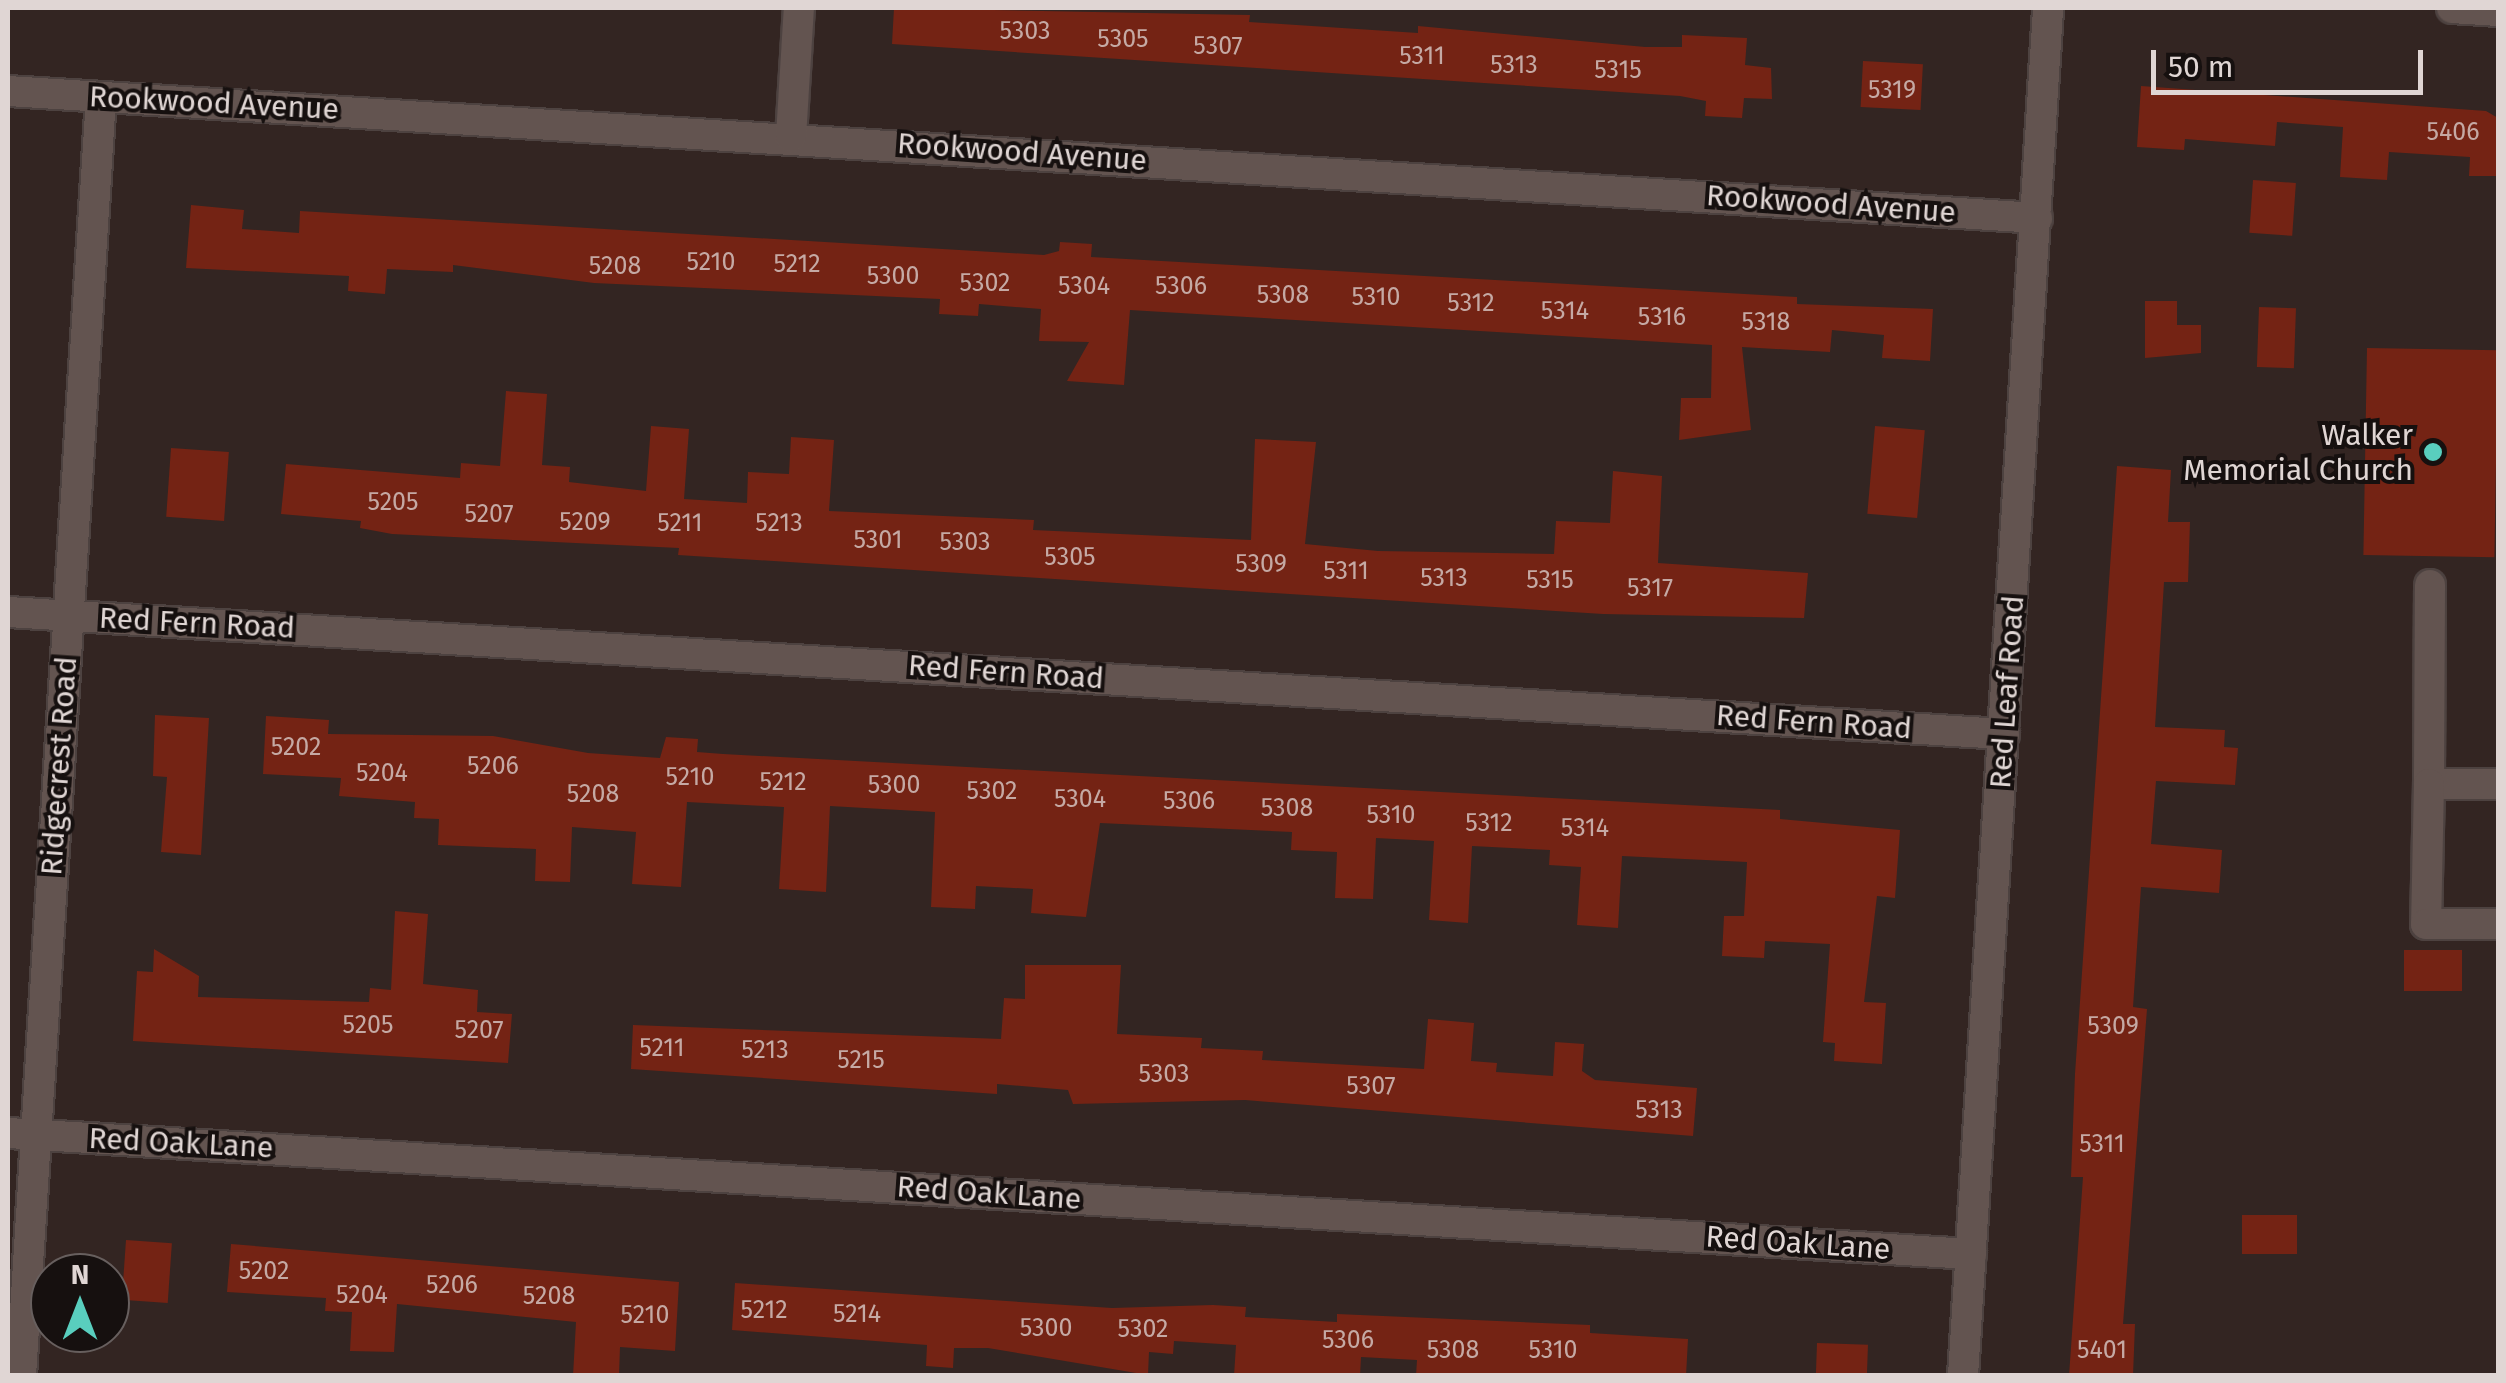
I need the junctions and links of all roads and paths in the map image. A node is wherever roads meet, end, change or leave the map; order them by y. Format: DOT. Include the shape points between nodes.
graph roads {
  1 [pos="799,8"];
  2 [pos="2048,8"];
  3 [pos="2452,8"];
  4 [pos="2498,10"];
  5 [pos="8,92"];
  6 [pos="101,97"];
  7 [pos="791,137"];
  8 [pos="2037,218"];
  9 [pos="2430,585"];
  10 [pos="8,612"];
  11 [pos="69,616"];
  12 [pos="2004,734"];
  13 [pos="2429,784"];
  14 [pos="2498,784"];
  15 [pos="2498,924"];
  16 [pos="22,1134"];
  17 [pos="1971,1254"];
  18 [pos="21,1376"];
  19 [pos="1963,1376"];
  1 -- 7 [label="street"];
  2 -- 8 [label="street, Red Leaf Road"];
  3 -- 4 [label="street"];
  5 -- 6 [label="street, Rookwood Avenue"];
  6 -- 7 [label="street, Rookwood Avenue"];
  6 -- 11 [label="street, Ridgecrest Road"];
  7 -- 8 [label="street, Rookwood Avenue"];
  8 -- 12 [label="street, Red Leaf Road"];
  9 -- 13 [label="street"];
  10 -- 11 [label="street, Red Fern Road"];
  11 -- 12 [label="street, Red Fern Road"];
  11 -- 16 [label="street, Ridgecrest Road"];
  12 -- 17 [label="street, Red Leaf Road"];
  13 -- 14 [label="street"];
  13 -- 15 [label="street" via="2426,924"];
  16 -- 17 [label="street, Red Oak Lane"];
  16 -- 18 [label="street, Ridgecrest Road"];
  17 -- 19 [label="street, Red Leaf Road"];
}
